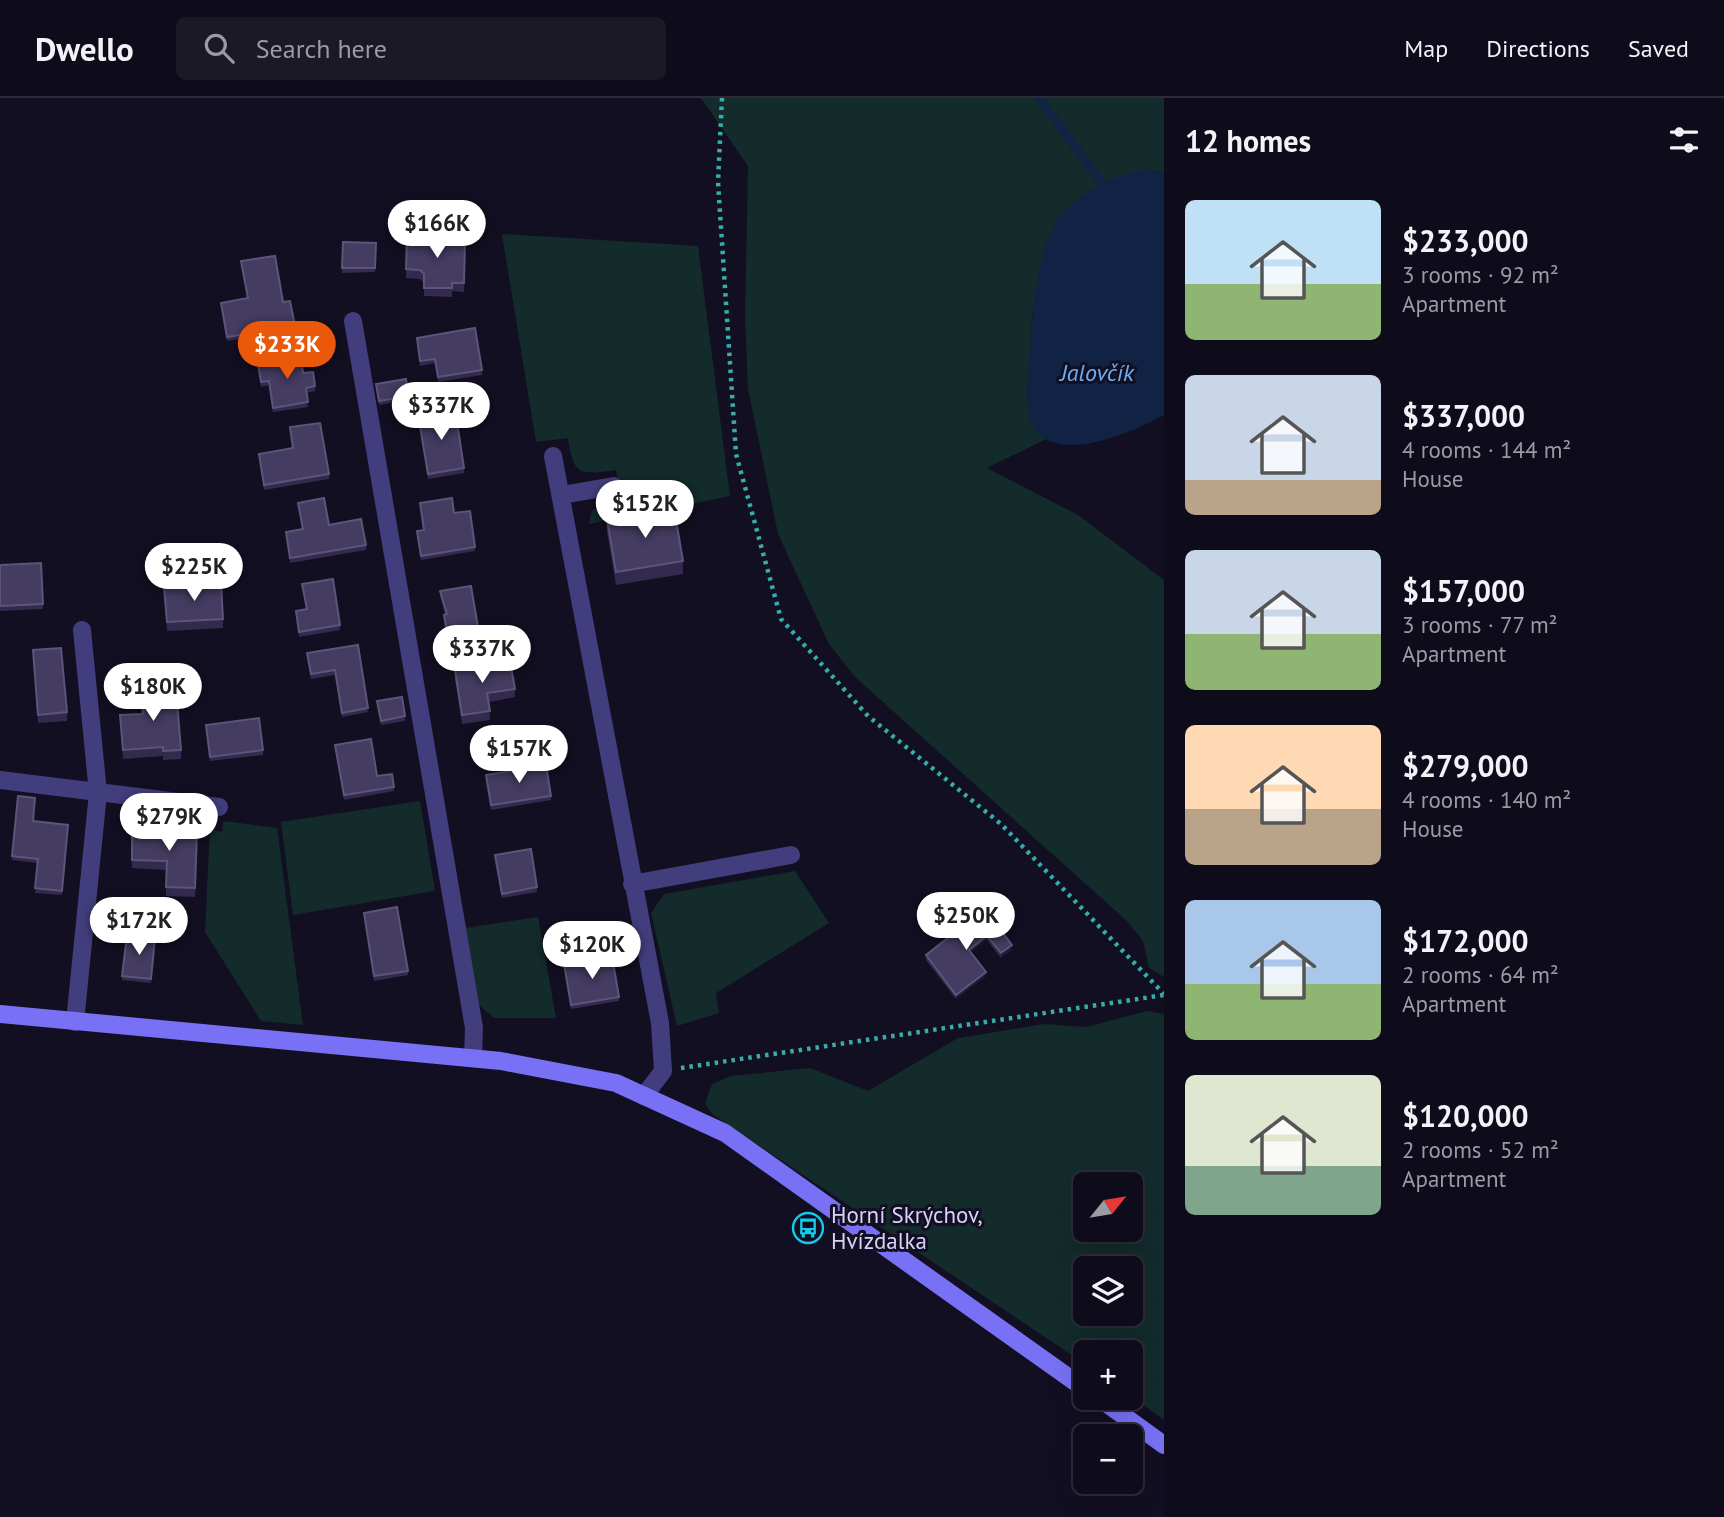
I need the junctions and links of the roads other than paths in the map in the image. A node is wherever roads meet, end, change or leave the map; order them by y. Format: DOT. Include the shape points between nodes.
graph roads {
  1 [pos="353,321"];
  2 [pos="554,456"];
  3 [pos="614,486"];
  4 [pos="562,495"];
  5 [pos="82,630"];
  6 [pos="0,780"];
  7 [pos="98,793"];
  8 [pos="219,807"];
  9 [pos="790,855"];
  10 [pos="632,884"];
  11 [pos="0,1014"];
  12 [pos="75,1022"];
  13 [pos="472,1058"];
  14 [pos="644,1097"];
  15 [pos="1073,1380"];
  16 [pos="1115,1410"];
  17 [pos="1164,1445"];
  1 -- 13 [label="street" via="474,1028"];
  2 -- 4 [label="street"];
  3 -- 4 [label="street"];
  4 -- 10 [label="street"];
  5 -- 7 [label="street"];
  6 -- 7 [label="street"];
  7 -- 8 [label="street"];
  7 -- 12 [label="street"];
  9 -- 10 [label="street"];
  10 -- 14 [label="street" via="660,1023 663,1071"];
  11 -- 12 [label="street"];
  12 -- 13 [label="street"];
  13 -- 14 [label="street" via="615,1083"];
  14 -- 15 [label="street" via="725,1133"];
  16 -- 17 [label="street"];
}
